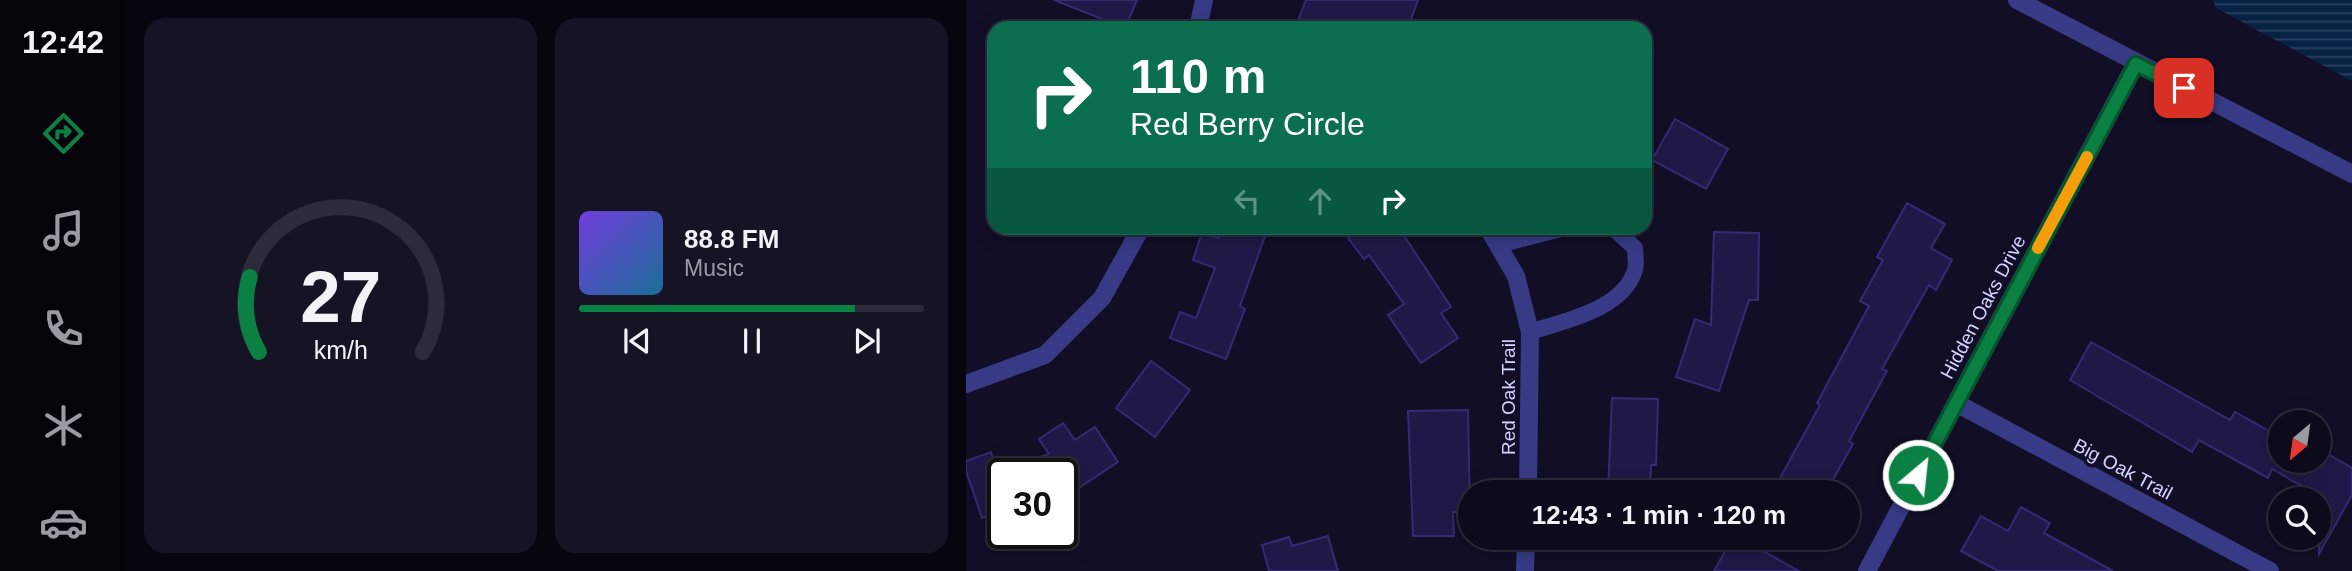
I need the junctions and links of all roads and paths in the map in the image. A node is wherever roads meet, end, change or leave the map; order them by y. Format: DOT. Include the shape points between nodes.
graph roads {
  1 [pos="1204,0"];
  2 [pos="2017,0"];
  3 [pos="1200,21"];
  4 [pos="2136,64"];
  5 [pos="2352,174"];
  6 [pos="1137,235"];
  7 [pos="1493,235"];
  8 [pos="1538,235"];
  9 [pos="1621,235"];
  10 [pos="1499,245"];
  11 [pos="1530,332"];
  12 [pos="966,384"];
  13 [pos="1956,403"];
  14 [pos="1528,480"];
  15 [pos="1526,550"];
  16 [pos="1525,571"];
  17 [pos="1867,571"];
  18 [pos="2270,571"];
  1 -- 3 [label="street"];
  2 -- 4 [label="street"];
  4 -- 5 [label="street"];
  4 -- 13 [label="street, Hidden Oaks Drive"];
  6 -- 12 [label="street" via="1102,298 1045,355"];
  7 -- 10 [label="street, Red Oak Trail"];
  8 -- 10 [label="lane"];
  9 -- 11 [label="lane" via="1635,248 1635,270 1621,291 1597,309"];
  10 -- 11 [label="street, Red Oak Trail" via="1516,276"];
  11 -- 14 [label="street, Red Oak Trail"];
  13 -- 17 [label="street, Hidden Oaks Drive"];
  13 -- 18 [label="street, Big Oak Trail"];
  15 -- 16 [label="street"];
}
